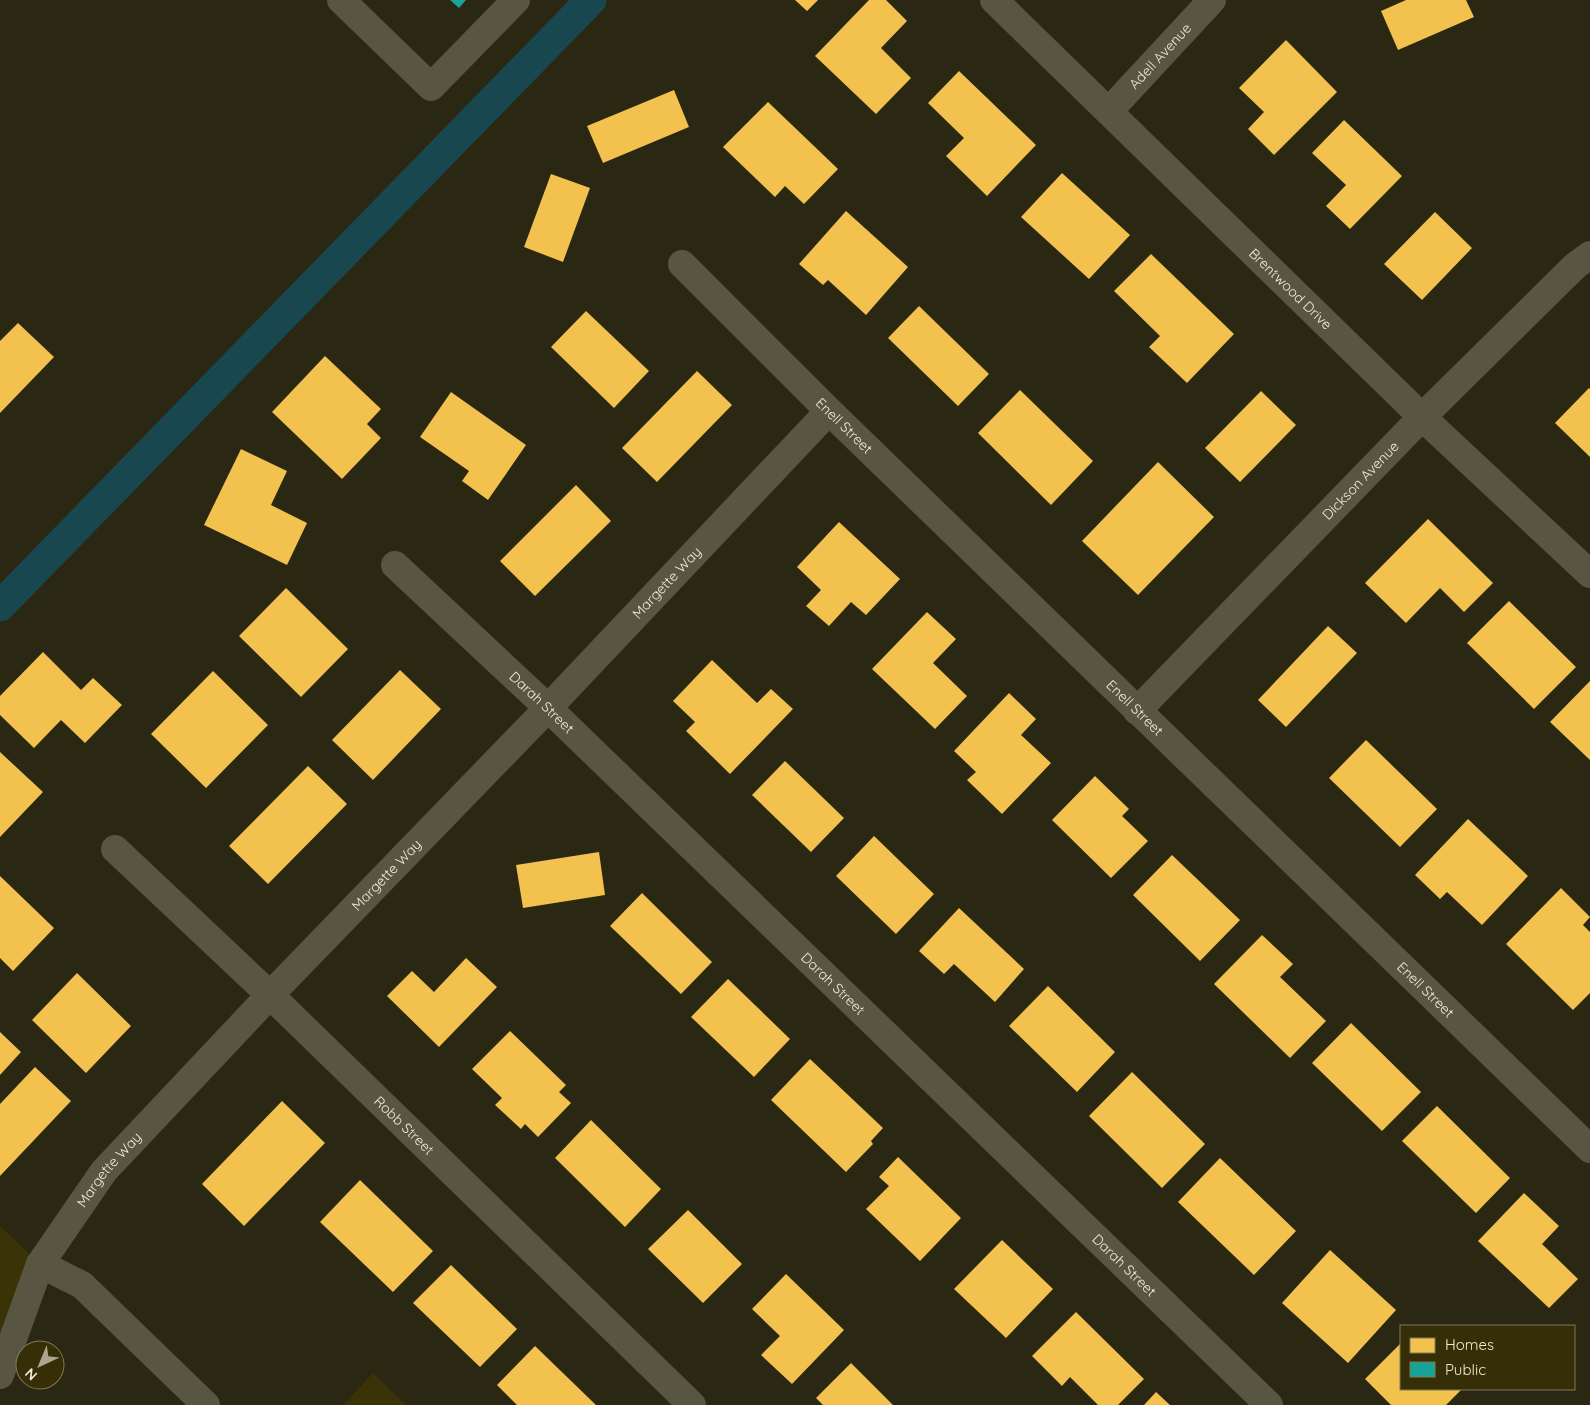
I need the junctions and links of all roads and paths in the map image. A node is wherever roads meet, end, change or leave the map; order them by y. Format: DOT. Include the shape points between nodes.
graph roads {
  1 [pos="342,0"];
  2 [pos="516,0"];
  3 [pos="994,0"];
  4 [pos="1212,0"];
  5 [pos="1109,111"];
  6 [pos="1590,255"];
  7 [pos="682,264"];
  8 [pos="829,411"];
  9 [pos="1422,417"];
  10 [pos="395,565"];
  11 [pos="1590,574"];
  12 [pos="548,708"];
  13 [pos="1137,711"];
  14 [pos="115,849"];
  15 [pos="270,995"];
  16 [pos="1590,1149"];
  17 [pos="40,1264"];
  18 [pos="0,1375"];
  19 [pos="206,1405"];
  20 [pos="692,1405"];
  21 [pos="1269,1405"];
  1 -- 2 [label="street" via="431,87"];
  3 -- 5 [label="street, Brentwood Drive"];
  4 -- 5 [label="street, Adell Avenue"];
  5 -- 9 [label="street, Brentwood Drive"];
  6 -- 9 [label="street, Dickson Avenue"];
  7 -- 8 [label="street, Enell Street"];
  8 -- 12 [label="street, Margette Way"];
  8 -- 13 [label="street, Enell Street"];
  9 -- 11 [label="street, Brentwood Drive"];
  9 -- 13 [label="street, Dickson Avenue"];
  10 -- 12 [label="street, Darah Street"];
  12 -- 15 [label="street, Margette Way"];
  12 -- 21 [label="street, Darah Street"];
  13 -- 16 [label="street, Enell Street"];
  14 -- 15 [label="street, Robb Street"];
  15 -- 17 [label="street, Margette Way" via="104,1171"];
  15 -- 20 [label="street, Robb Street"];
  17 -- 18 [label="street, Margette Way"];
  17 -- 19 [label="street" via="82,1285"];
}
